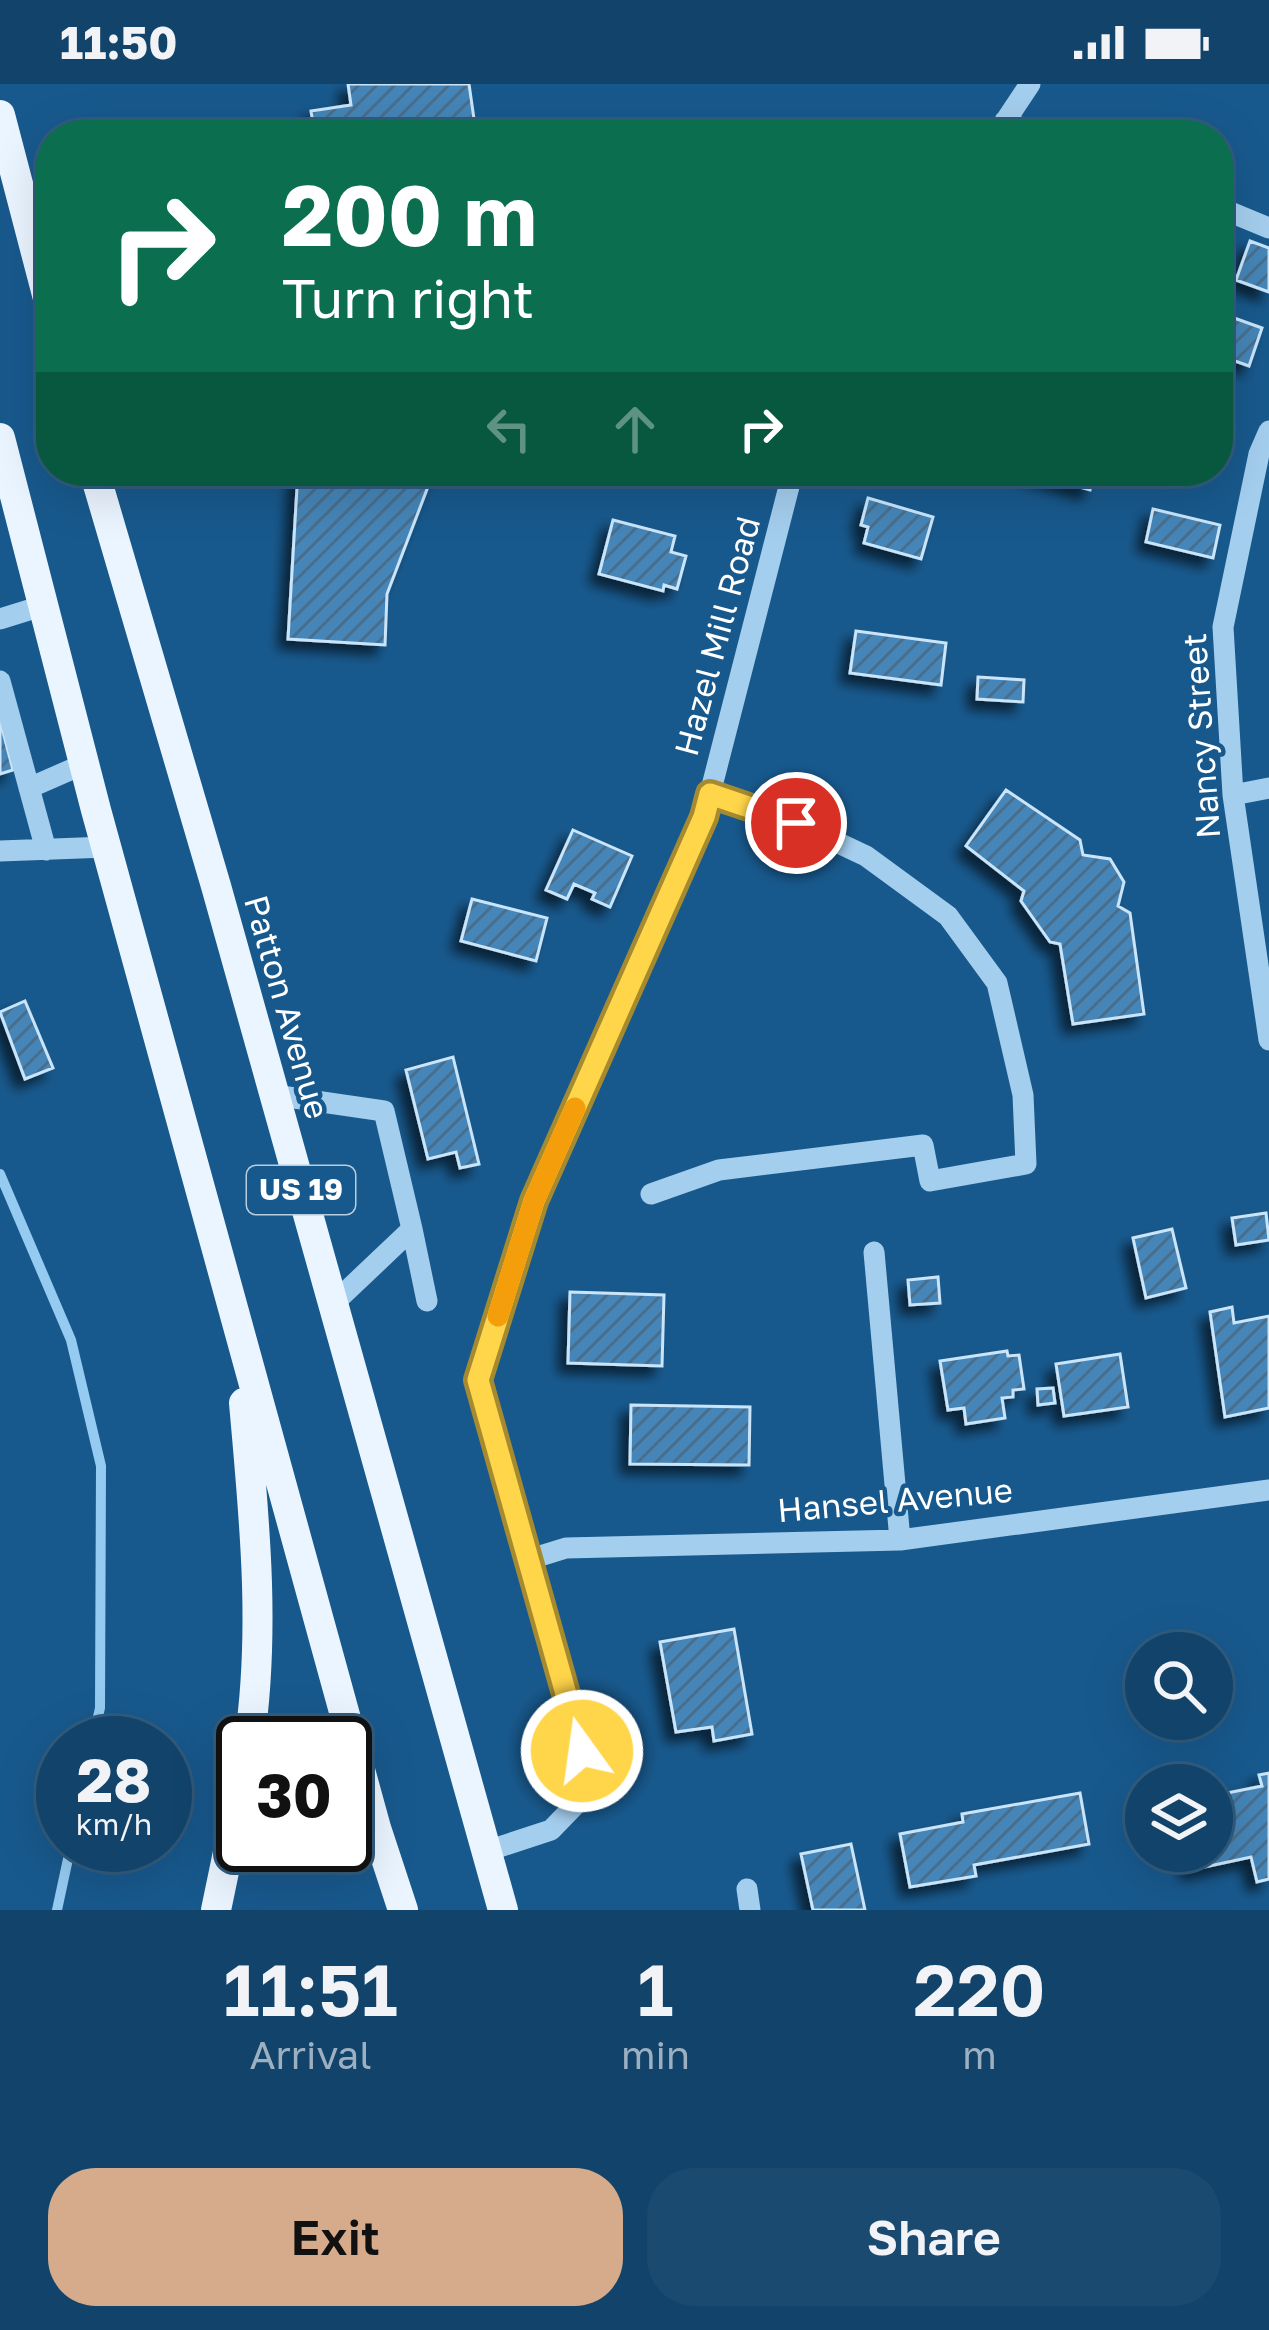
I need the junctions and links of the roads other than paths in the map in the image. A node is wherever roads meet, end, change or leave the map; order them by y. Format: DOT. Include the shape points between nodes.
graph roads {
  1 [pos="1030,84"];
  2 [pos="0,115"];
  3 [pos="1006,120"];
  4 [pos="1233,213"];
  5 [pos="1269,228"];
  6 [pos="36,253"];
  7 [pos="1269,431"];
  8 [pos="0,439"];
  9 [pos="98,486"];
  10 [pos="789,486"];
  11 [pos="45,605"];
  12 [pos="0,619"];
  13 [pos="0,681"];
  14 [pos="84,764"];
  15 [pos="29,788"];
  16 [pos="1269,788"];
  17 [pos="710,794"];
  18 [pos="1234,795"];
  19 [pos="106,848"];
  20 [pos="46,850"];
  21 [pos="0,851"];
  22 [pos="1269,1040"];
  23 [pos="274,1095"];
  24 [pos="651,1194"];
  25 [pos="412,1229"];
  26 [pos="874,1252"];
  27 [pos="427,1300"];
  28 [pos="333,1304"];
  29 [pos="237,1325"];
  30 [pos="1269,1490"];
  31 [pos="900,1540"];
  32 [pos="527,1560"];
  33 [pos="251,1716"];
  34 [pos="487,1851"];
  35 [pos="224,1872"];
  36 [pos="216,1910"];
  37 [pos="403,1910"];
  38 [pos="503,1910"];
  1 -- 3 [label="street"];
  2 -- 6 [label="main road"];
  4 -- 5 [label="street"];
  7 -- 18 [label="street, Nancy Street" via="1223,627"];
  8 -- 11 [label="main road, US 19"];
  9 -- 23 [label="main road, Patton Avenue / US 19"];
  10 -- 17 [label="street, Hazel Mill Road"];
  11 -- 12 [label="street"];
  11 -- 14 [label="main road, US 19"];
  13 -- 15 [label="street"];
  14 -- 15 [label="street"];
  14 -- 19 [label="main road, US 19"];
  15 -- 20 [label="street"];
  16 -- 18 [label="street"];
  17 -- 24 [label="street" via="866,856 948,916 997,983 1023,1095 1026,1165 930,1181 923,1145 719,1170"];
  17 -- 32 [label="street, Hazel Mill Road" via="534,1201 478,1380"];
  18 -- 22 [label="street, Nancy Street"];
  19 -- 20 [label="street"];
  19 -- 29 [label="main road, US 19"];
  20 -- 21 [label="street"];
  23 -- 25 [label="street" via="384,1111"];
  23 -- 28 [label="main road, Patton Avenue / US 19"];
  25 -- 27 [label="street"];
  25 -- 28 [label="street"];
  26 -- 31 [label="street"];
  28 -- 34 [label="main road, Patton Avenue / US 19"];
  29 -- 33 [label="main road" via="256,1539"];
  29 -- 37 [label="main road, US 19"];
  30 -- 31 [label="street, Hansel Avenue"];
  31 -- 32 [label="street, Hansel Avenue" via="566,1548"];
  32 -- 34 [label="street, Hazel Mill Road" via="582,1751 581,1799 551,1830"];
  34 -- 38 [label="main road, Patton Avenue / US 19"];
  35 -- 36 [label="main road"];
}
